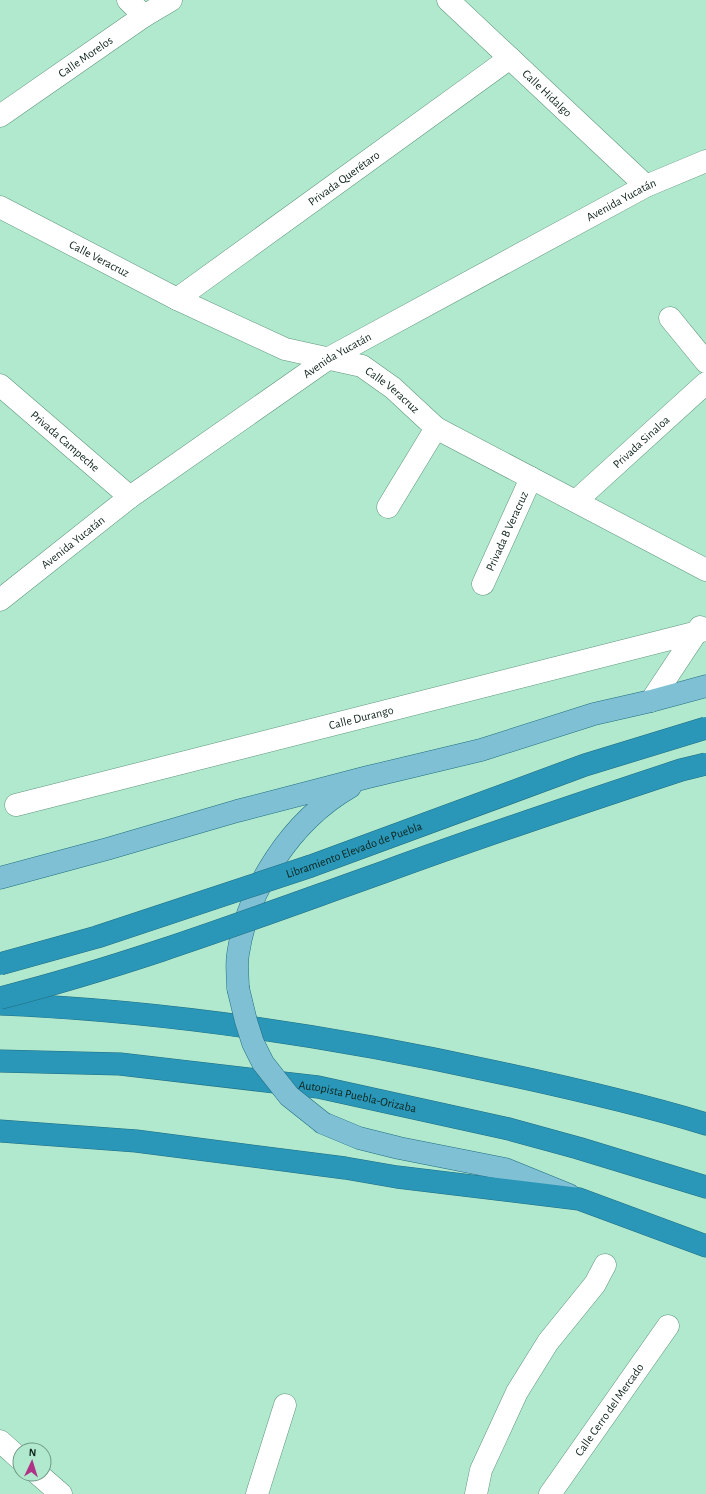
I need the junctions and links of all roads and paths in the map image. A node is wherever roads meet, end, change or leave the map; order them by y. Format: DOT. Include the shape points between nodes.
graph roads {
  1 [pos="128,0"];
  2 [pos="171,0"];
  3 [pos="448,0"];
  4 [pos="144,16"];
  5 [pos="510,58"];
  6 [pos="0,116"];
  7 [pos="706,161"];
  8 [pos="646,186"];
  9 [pos="0,207"];
  10 [pos="177,299"];
  11 [pos="670,318"];
  12 [pos="329,358"];
  13 [pos="706,362"];
  14 [pos="706,383"];
  15 [pos="0,385"];
  16 [pos="436,428"];
  17 [pos="531,478"];
  18 [pos="130,497"];
  19 [pos="576,501"];
  20 [pos="388,507"];
  21 [pos="706,570"];
  22 [pos="483,584"];
  23 [pos="1,598"];
  24 [pos="703,627"];
  25 [pos="706,686"];
  26 [pos="651,701"];
  27 [pos="706,728"];
  28 [pos="706,764"];
  29 [pos="368,777"];
  30 [pos="16,805"];
  31 [pos="0,878"];
  32 [pos="0,964"];
  33 [pos="0,998"];
  34 [pos="0,1004"];
  35 [pos="0,1061"];
  36 [pos="706,1124"];
  37 [pos="0,1131"];
  38 [pos="706,1187"];
  39 [pos="579,1199"];
  40 [pos="706,1246"];
  41 [pos="605,1265"];
  42 [pos="668,1326"];
  43 [pos="285,1405"];
  44 [pos="0,1441"];
  45 [pos="12,1452"];
  46 [pos="47,1482"];
  47 [pos="60,1494"];
  48 [pos="257,1494"];
  49 [pos="476,1494"];
  50 [pos="550,1494"];
  1 -- 4 [label="street"];
  2 -- 4 [label="street, Calle Morelos"];
  3 -- 5 [label="street, Calle Hidalgo"];
  4 -- 6 [label="street, Calle Morelos"];
  5 -- 8 [label="street, Calle Hidalgo"];
  5 -- 10 [label="street, Privada Querétaro"];
  7 -- 8 [label="street, Avenida Yucatán"];
  8 -- 12 [label="street, Avenida Yucatán"];
  9 -- 10 [label="street, Calle Veracruz"];
  10 -- 12 [label="street, Calle Veracruz" via="285,349"];
  11 -- 13 [label="street"];
  12 -- 16 [label="street, Calle Veracruz" via="362,366 392,388"];
  12 -- 18 [label="street, Avenida Yucatán"];
  14 -- 19 [label="street, Privada Sinaloa"];
  15 -- 18 [label="street, Privada Campeche"];
  16 -- 17 [label="street, Calle Veracruz"];
  16 -- 20 [label="street"];
  17 -- 19 [label="street, Calle Veracruz"];
  17 -- 22 [label="street, Privada B Veracruz"];
  18 -- 23 [label="street, Avenida Yucatán"];
  19 -- 21 [label="street, Calle Veracruz"];
  24 -- 26 [label="street"];
  24 -- 30 [label="street, Calle Durango"];
  25 -- 26 [label="main road"];
  26 -- 29 [label="main road" via="594,714 481,750"];
  27 -- 32 [label="highway, Libramiento Elevado de Puebla, bridge" via="585,765 311,866 97,937"];
  28 -- 33 [label="highway, bridge" via="499,830 177,945 52,985"];
  29 -- 31 [label="main road"];
  29 -- 39 [label="main road, bridge" via="341,793 307,820 275,858 256,893 242,930 237,956 238,988 253,1043 263,1063 290,1096 323,1123 359,1138 505,1169"];
  34 -- 36 [label="highway" via="95,1010 231,1025 366,1046 567,1087"];
  35 -- 38 [label="highway, Autopista Puebla-Orizaba" via="120,1064 318,1087 508,1129"];
  37 -- 39 [label="highway" via="136,1141"];
  39 -- 40 [label="highway"];
  41 -- 49 [label="street" via="595,1284 548,1342 517,1392 481,1470"];
  42 -- 50 [label="street, Calle Cerro del Mercado"];
  43 -- 48 [label="street"];
  44 -- 45 [label="street"];
  46 -- 47 [label="street"];
}
